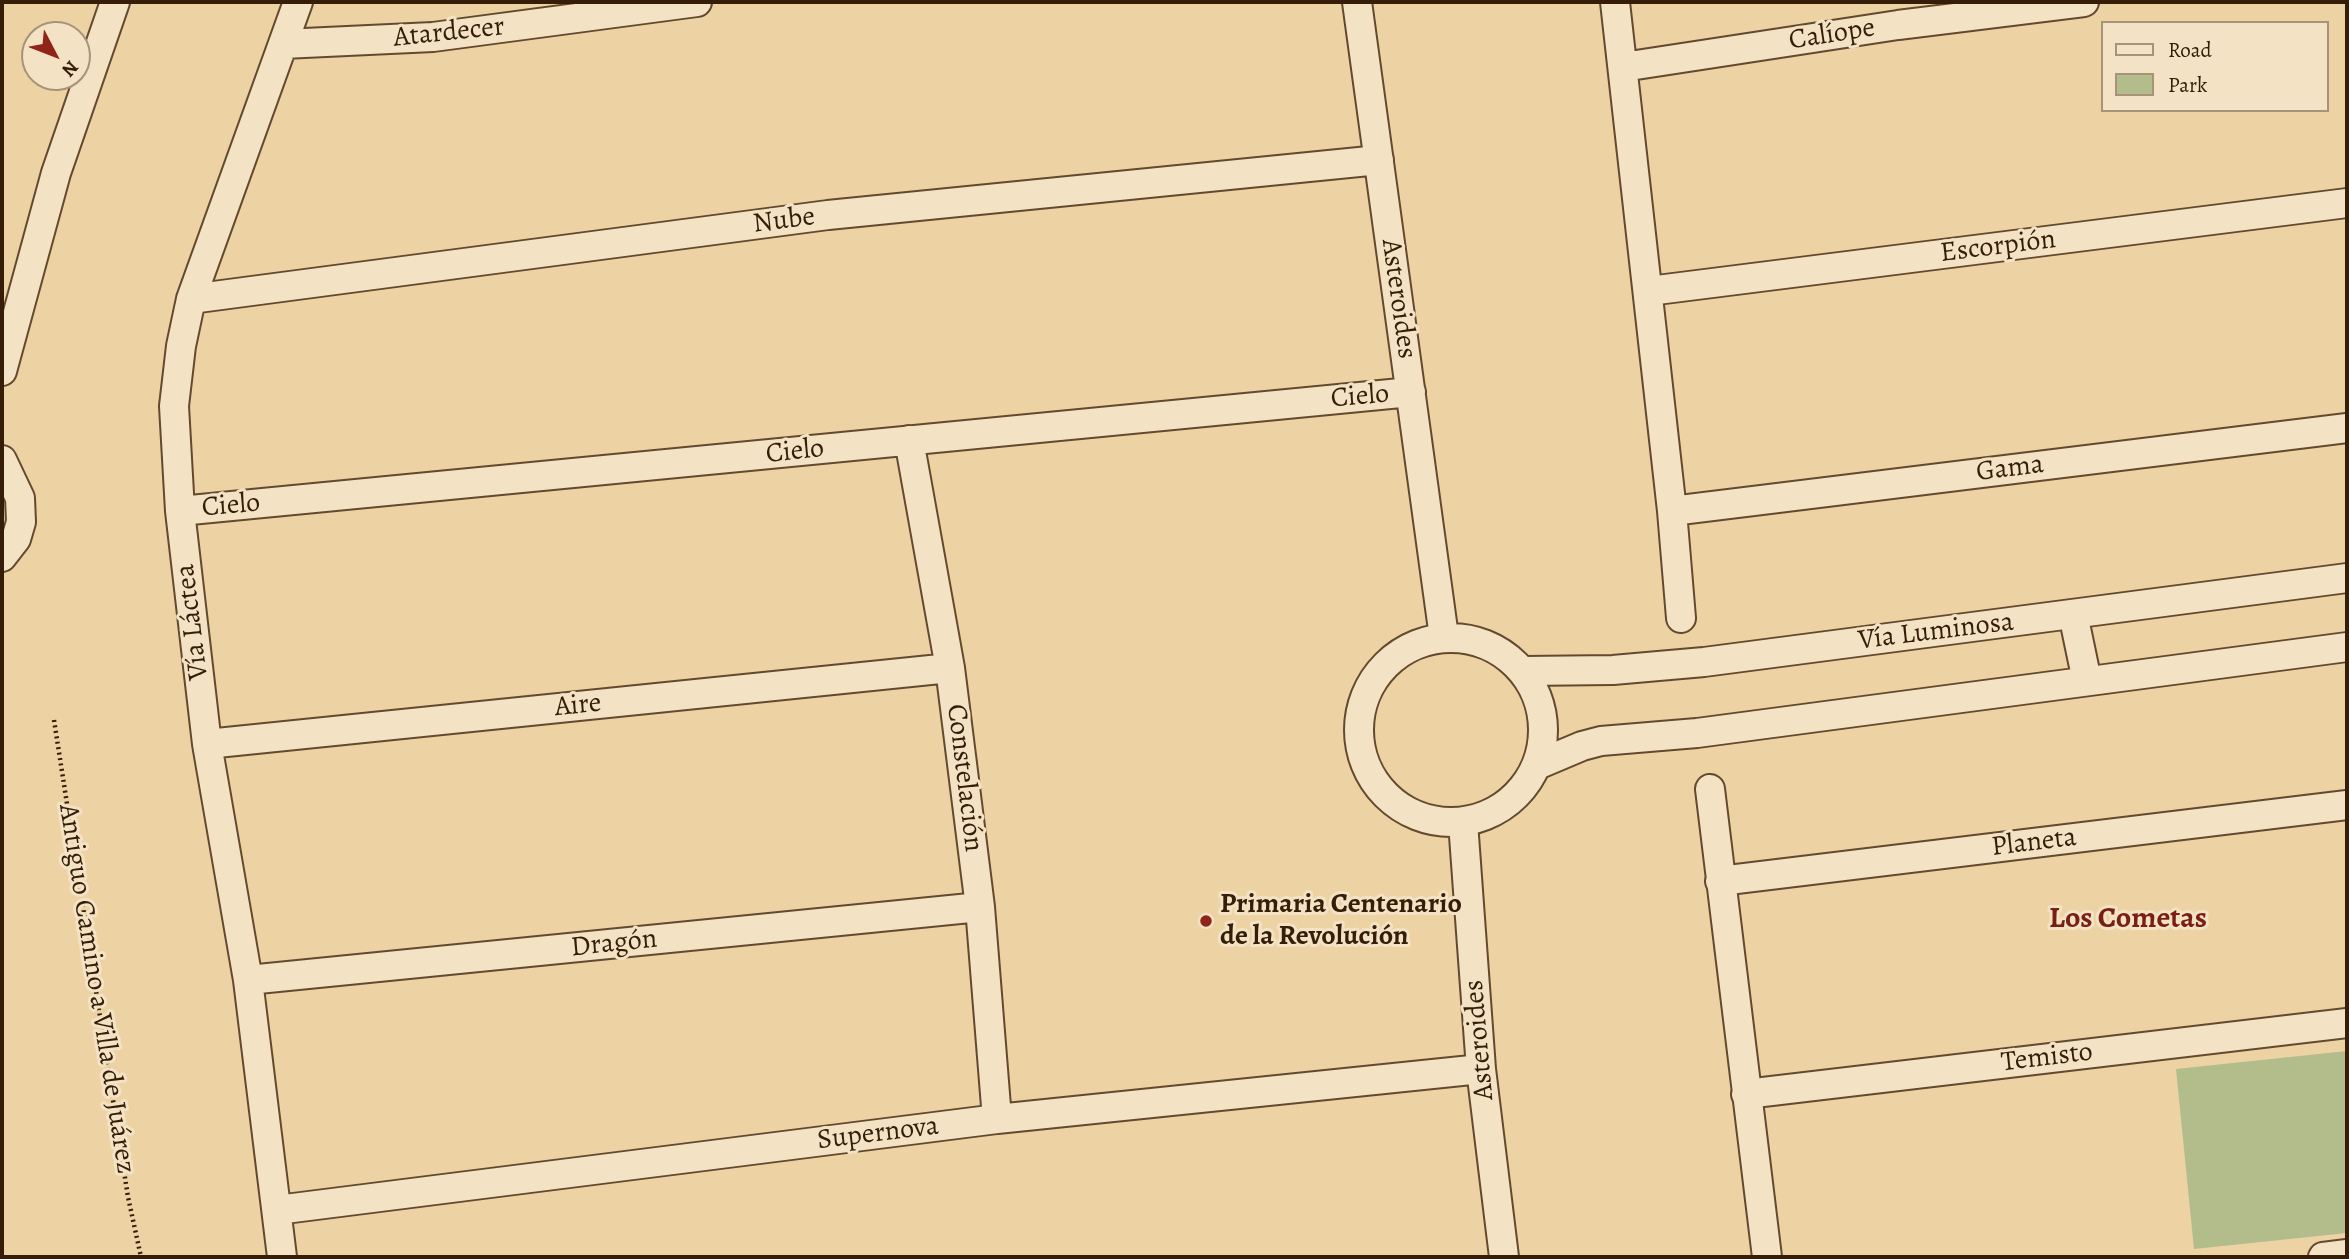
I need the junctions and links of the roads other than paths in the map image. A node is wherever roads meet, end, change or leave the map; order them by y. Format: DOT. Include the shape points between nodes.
graph roads {
  1 [pos="115,2"];
  2 [pos="298,2"];
  3 [pos="697,2"];
  4 [pos="1357,2"];
  5 [pos="1615,2"];
  6 [pos="2084,2"];
  7 [pos="283,44"];
  8 [pos="1623,67"];
  9 [pos="1379,160"];
  10 [pos="2347,203"];
  11 [pos="1649,291"];
  12 [pos="191,299"];
  13 [pos="2,371"];
  14 [pos="1411,392"];
  15 [pos="2347,428"];
  16 [pos="909,440"];
  17 [pos="2,460"];
  18 [pos="180,511"];
  19 [pos="1672,511"];
  20 [pos="9,548"];
  21 [pos="2347,578"];
  22 [pos="2073,614"];
  23 [pos="1681,618"];
  24 [pos="1444,637"];
  25 [pos="2347,647"];
  26 [pos="950,668"];
  27 [pos="1524,671"];
  28 [pos="2087,681"];
  29 [pos="207,744"];
  30 [pos="1537,765"];
  31 [pos="1710,789"];
  32 [pos="2347,805"];
  33 [pos="1463,822"];
  34 [pos="1720,881"];
  35 [pos="980,907"];
  36 [pos="248,980"];
  37 [pos="2347,1023"];
  38 [pos="1481,1069"];
  39 [pos="1746,1094"];
  40 [pos="997,1119"];
  41 [pos="277,1210"];
  42 [pos="2347,1254"];
  43 [pos="282,1257"];
  44 [pos="1504,1257"];
  45 [pos="1767,1257"];
  46 [pos="2323,1257"];
  1 -- 13 [label="street" via="56,173"];
  2 -- 7 [label="street, Vía Láctea"];
  3 -- 7 [label="street, Atardecer" via="433,37"];
  4 -- 9 [label="street, Asteroides"];
  5 -- 8 [label="street"];
  6 -- 8 [label="street, Calíope"];
  7 -- 12 [label="street, Vía Láctea"];
  8 -- 11 [label="street"];
  9 -- 12 [label="street, Nube" via="828,215"];
  9 -- 14 [label="street, Asteroides"];
  10 -- 11 [label="street, Escorpión"];
  11 -- 19 [label="street"];
  12 -- 18 [label="street, Vía Láctea" via="174,406"];
  14 -- 16 [label="street, Cielo"];
  14 -- 24 [label="street, Asteroides"];
  15 -- 19 [label="street, Gama"];
  16 -- 18 [label="street, Cielo"];
  16 -- 26 [label="street, Constelación"];
  17 -- 20 [label="street" via="20,498 21,522"];
  18 -- 29 [label="street, Vía Láctea"];
  19 -- 23 [label="street"];
  21 -- 22 [label="street, Vía Luminosa"];
  22 -- 27 [label="street, Vía Luminosa" via="1704,662"];
  22 -- 28 [label="street"];
  24 -- 27 [label="street" via="1469,638 1499,649"];
  24 -- 33 [label="street" via="1413,645 1386,663 1367,689 1358,722 1361,755 1375,784 1398,807 1427,820"];
  25 -- 28 [label="street"];
  26 -- 29 [label="street, Aire"];
  26 -- 35 [label="street, Constelación"];
  27 -- 30 [label="street" via="1539,698 1544,733"];
  28 -- 30 [label="street" via="1697,733 1601,741"];
  29 -- 36 [label="street, Vía Láctea"];
  30 -- 33 [label="street" via="1520,792 1494,812"];
  31 -- 34 [label="street"];
  32 -- 34 [label="street, Planeta"];
  33 -- 38 [label="street, Asteroides"];
  34 -- 39 [label="street"];
  35 -- 36 [label="street, Dragón"];
  35 -- 40 [label="street, Constelación"];
  36 -- 41 [label="street, Vía Láctea"];
  37 -- 39 [label="street, Temisto"];
  38 -- 40 [label="street, Supernova"];
  38 -- 44 [label="street, Asteroides"];
  39 -- 45 [label="street"];
  40 -- 41 [label="street, Supernova"];
  41 -- 43 [label="street, Vía Láctea"];
  42 -- 46 [label="street"];
}
